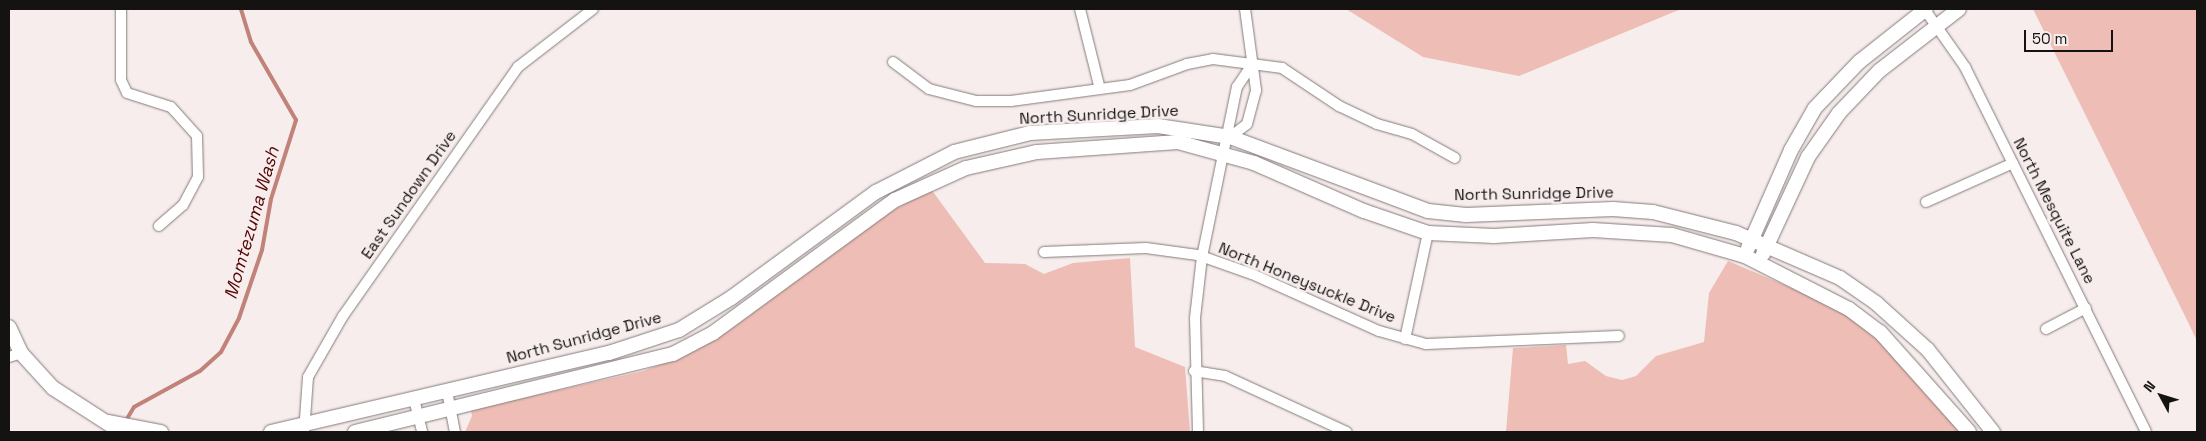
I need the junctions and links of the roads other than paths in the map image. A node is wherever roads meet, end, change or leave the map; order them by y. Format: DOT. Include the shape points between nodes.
graph roads {
  1 [pos="121,9"];
  2 [pos="593,9"];
  3 [pos="1080,9"];
  4 [pos="1245,9"];
  5 [pos="1926,9"];
  6 [pos="1959,9"];
  7 [pos="1935,24"];
  8 [pos="893,62"];
  9 [pos="1252,65"];
  10 [pos="1100,90"];
  11 [pos="1234,100"];
  12 [pos="1252,105"];
  13 [pos="1230,137"];
  14 [pos="1226,153"];
  15 [pos="1455,158"];
  16 [pos="2013,163"];
  17 [pos="1926,202"];
  18 [pos="159,226"];
  19 [pos="1428,233"];
  20 [pos="1752,240"];
  21 [pos="1767,247"];
  22 [pos="1044,252"];
  23 [pos="1202,256"];
  24 [pos="1745,256"];
  25 [pos="1759,264"];
  26 [pos="2086,308"];
  27 [pos="9,327"];
  28 [pos="2046,329"];
  29 [pos="1618,336"];
  30 [pos="1405,339"];
  31 [pos="15,355"];
  32 [pos="1194,371"];
  33 [pos="447,391"];
  34 [pos="414,399"];
  35 [pos="451,410"];
  36 [pos="419,418"];
  37 [pos="109,422"];
  38 [pos="303,428"];
  39 [pos="121,432"];
  40 [pos="161,432"];
  41 [pos="272,432"];
  42 [pos="354,432"];
  43 [pos="422,432"];
  44 [pos="455,432"];
  45 [pos="1198,432"];
  46 [pos="1347,432"];
  47 [pos="1969,432"];
  48 [pos="1994,432"];
  49 [pos="2146,432"];
  1 -- 18 [label="street" via="121,80 127,93 171,107 197,136 198,177 183,205"];
  2 -- 38 [label="street, East Sundown Drive" via="518,67 468,137 319,354 308,377"];
  3 -- 10 [label="street"];
  4 -- 9 [label="street"];
  5 -- 7 [label="street, North Mesquite Lane"];
  5 -- 20 [label="street" via="1859,62 1814,108 1791,150"];
  6 -- 7 [label="street"];
  7 -- 16 [label="street, North Mesquite Lane" via="1965,67"];
  7 -- 21 [label="street" via="1859,90 1820,137"];
  8 -- 10 [label="street" via="929,89 976,101 1012,101"];
  9 -- 10 [label="street" via="1207,60 1130,85"];
  9 -- 11 [label="street" via="1240,78"];
  9 -- 12 [label="street" via="1256,81"];
  9 -- 15 [label="street" via="1282,68 1304,79 1339,106 1377,124 1412,134"];
  11 -- 12 [label="street"];
  11 -- 13 [label="street" via="1228,121"];
  12 -- 13 [label="street" via="1247,124"];
  13 -- 14 [label="street"];
  13 -- 20 [label="street, North Sunridge Drive" via="1428,211 1466,215 1613,209 1653,212 1696,220"];
  13 -- 33 [label="street, North Sunridge Drive" via="1158,126 1030,133 954,152 876,192 731,298 679,330 610,353"];
  14 -- 19 [label="street, North Sunridge Drive" via="1364,211"];
  14 -- 23 [label="street"];
  14 -- 35 [label="street, North Sunridge Drive" via="1178,142 1152,142 1037,152 966,168 895,200 728,323 673,354"];
  16 -- 17 [label="street"];
  16 -- 26 [label="street, North Mesquite Lane"];
  19 -- 24 [label="street, North Sunridge Drive" via="1494,236 1593,230 1672,235"];
  19 -- 30 [label="street"];
  20 -- 21 [label="street, North Sunridge Drive"];
  20 -- 24 [label="street"];
  21 -- 25 [label="street"];
  21 -- 48 [label="street, North Sunridge Drive" via="1840,278 1900,322 1928,350"];
  22 -- 23 [label="street, North Honeysuckle Drive" via="1146,248"];
  23 -- 30 [label="street, North Honeysuckle Drive"];
  23 -- 32 [label="street" via="1195,318"];
  24 -- 25 [label="street, North Sunridge Drive"];
  25 -- 47 [label="street, North Sunridge Drive" via="1849,309 1880,332"];
  26 -- 28 [label="street"];
  26 -- 49 [label="street, North Mesquite Lane"];
  27 -- 31 [label="street"];
  29 -- 30 [label="street, North Honeysuckle Drive" via="1426,344"];
  31 -- 37 [label="street" via="53,388"];
  32 -- 45 [label="street"];
  32 -- 46 [label="street" via="1225,376"];
  33 -- 34 [label="street, North Sunridge Drive"];
  33 -- 35 [label="street"];
  34 -- 36 [label="street"];
  34 -- 38 [label="street, North Sunridge Drive"];
  35 -- 36 [label="street, North Sunridge Drive"];
  35 -- 44 [label="street"];
  36 -- 42 [label="street, North Sunridge Drive"];
  36 -- 43 [label="street"];
  37 -- 39 [label="street"];
  37 -- 40 [label="street"];
  38 -- 41 [label="street, North Sunridge Drive"];
}
